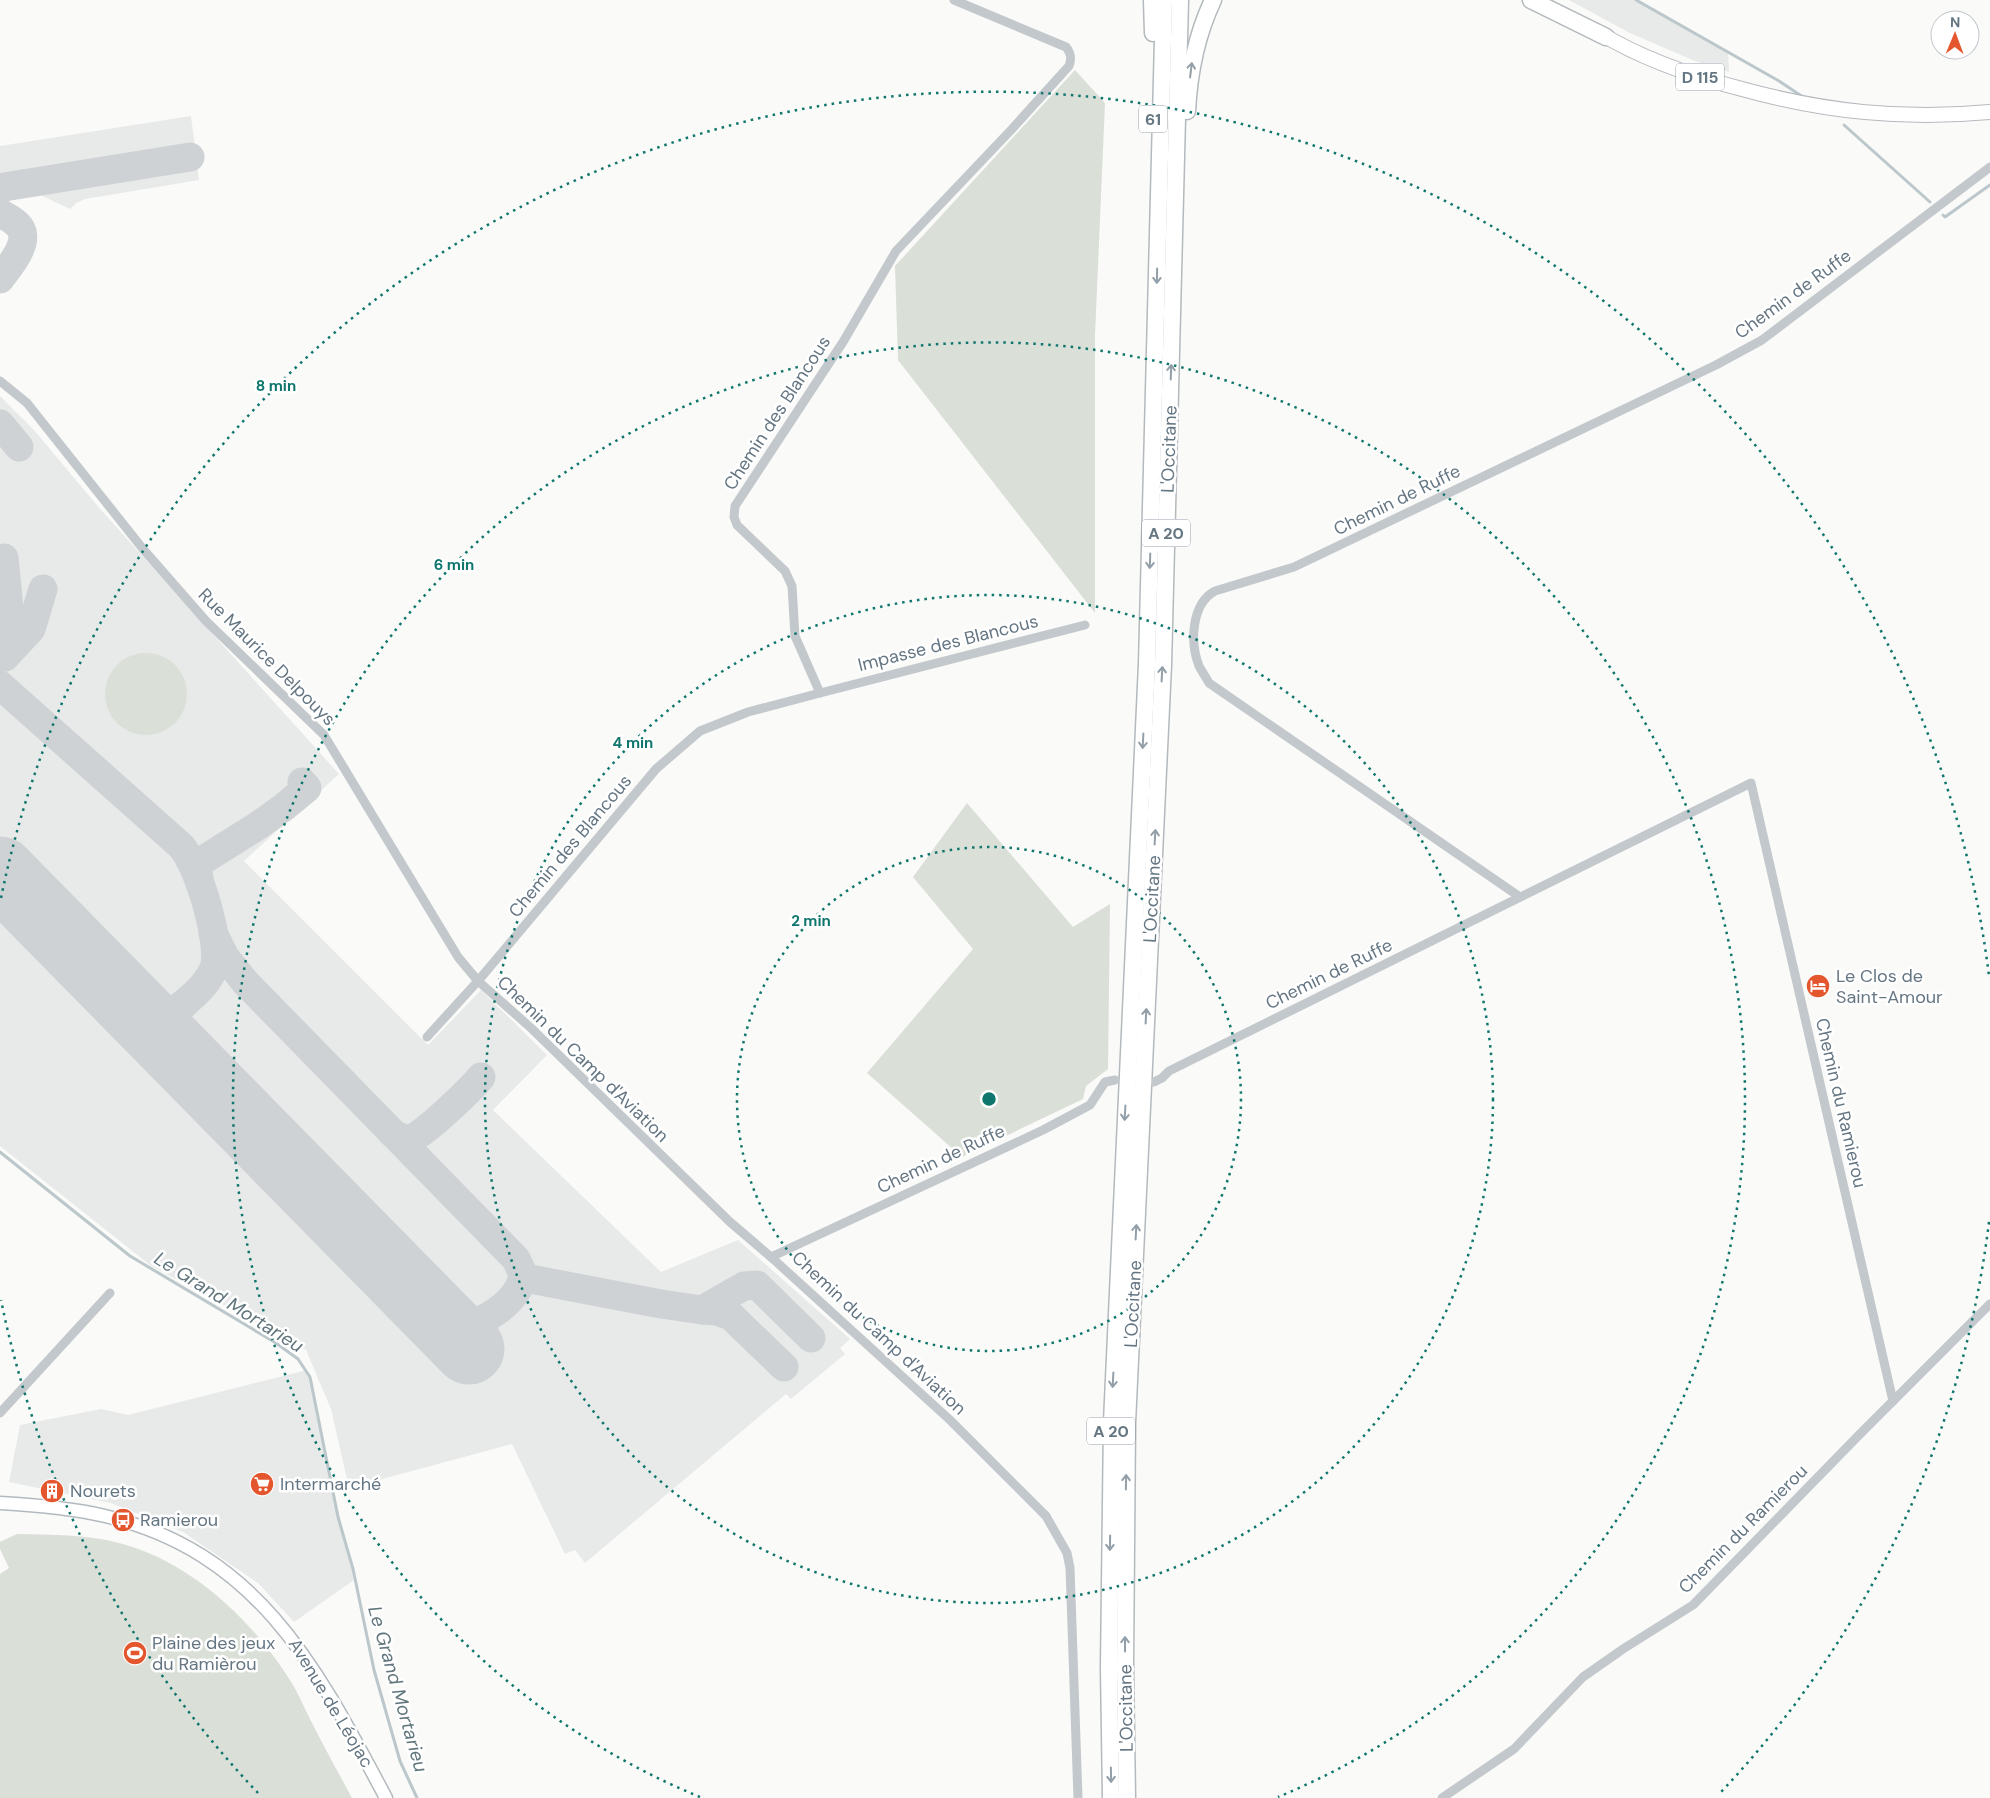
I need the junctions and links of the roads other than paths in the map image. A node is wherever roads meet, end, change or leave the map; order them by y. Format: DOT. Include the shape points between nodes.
graph roads {
  1 [pos="954,0"];
  2 [pos="1152,0"];
  3 [pos="1164,0"];
  4 [pos="1180,0"];
  5 [pos="1213,0"];
  6 [pos="1220,0"];
  7 [pos="1531,0"];
  8 [pos="1544,0"];
  9 [pos="1606,37"];
  10 [pos="1195,50"];
  11 [pos="1990,112"];
  12 [pos="1990,167"];
  13 [pos="1158,238"];
  14 [pos="1174,276"];
  15 [pos="0,381"];
  16 [pos="1085,626"];
  17 [pos="820,693"];
  18 [pos="1751,783"];
  19 [pos="1520,897"];
  20 [pos="478,981"];
  21 [pos="427,1036"];
  22 [pos="1115,1080"];
  23 [pos="1154,1082"];
  24 [pos="771,1256"];
  25 [pos="110,1293"];
  26 [pos="1990,1304"];
  27 [pos="1893,1401"];
  28 [pos="0,1413"];
  29 [pos="0,1503"];
  30 [pos="386,1798"];
  31 [pos="1078,1798"];
  32 [pos="1111,1798"];
  33 [pos="1127,1798"];
  34 [pos="1442,1798"];
  1 -- 17 [label="street, Chemin des Blancous" via="1066,47 1070,52 1070,66 896,251 843,342 735,506 737,526 785,571 792,586 795,636"];
  2 -- 13 [label="highway, 61"];
  3 -- 13 [label="highway, L'Occitane / A 20"];
  4 -- 14 [label="highway, L'Occitane / A 20"];
  5 -- 10 [label="highway, 61"];
  6 -- 10 [label="highway, 61"];
  7 -- 9 [label="highway"];
  8 -- 9 [label="main road, D 115"];
  9 -- 11 [label="main road, D 115" via="1671,68 1800,104 1872,114 1916,116"];
  14 -- 10 [label="highway, 61, one-way"];
  12 -- 19 [label="street, Chemin de Ruffe" via="1755,344 1294,567 1215,591 1199,605 1195,617 1195,650 1209,683"];
  13 -- 32 [label="highway, L'Occitane / A 20, one-way" via="1147,664 1112,1422"];
  33 -- 14 [label="highway, L'Occitane / A 20, one-way" via="1128,1423 1162,675"];
  15 -- 20 [label="street, Rue Maurice Delpouys" via="27,403 143,549 206,621 324,735 458,957"];
  16 -- 17 [label="street, Impasse des Blancous"];
  17 -- 20 [label="street, Chemin des Blancous" via="748,712 700,731 656,769"];
  18 -- 19 [label="street, Chemin de Ruffe"];
  18 -- 27 [label="street, Chemin du Ramierou"];
  19 -- 23 [label="street, Chemin de Ruffe" via="1169,1071"];
  20 -- 21 [label="street, Chemin des Blancous"];
  20 -- 24 [label="street, Chemin du Camp d'Aviation" via="531,1028 724,1216"];
  22 -- 24 [label="street, Chemin de Ruffe" via="1105,1082 1090,1105 1051,1126"];
  24 -- 31 [label="street, Chemin du Camp d'Aviation" via="950,1420 1046,1516 1060,1539 1070,1568"];
  25 -- 28 [label="street"];
  26 -- 27 [label="street, Chemin du Ramierou"];
  27 -- 34 [label="street, Chemin du Ramierou" via="1693,1605 1583,1677 1514,1749"];
  29 -- 30 [label="main road, Avenue de Léojac" via="85,1512 123,1520 184,1545 226,1572 272,1614 300,1649"];
}
